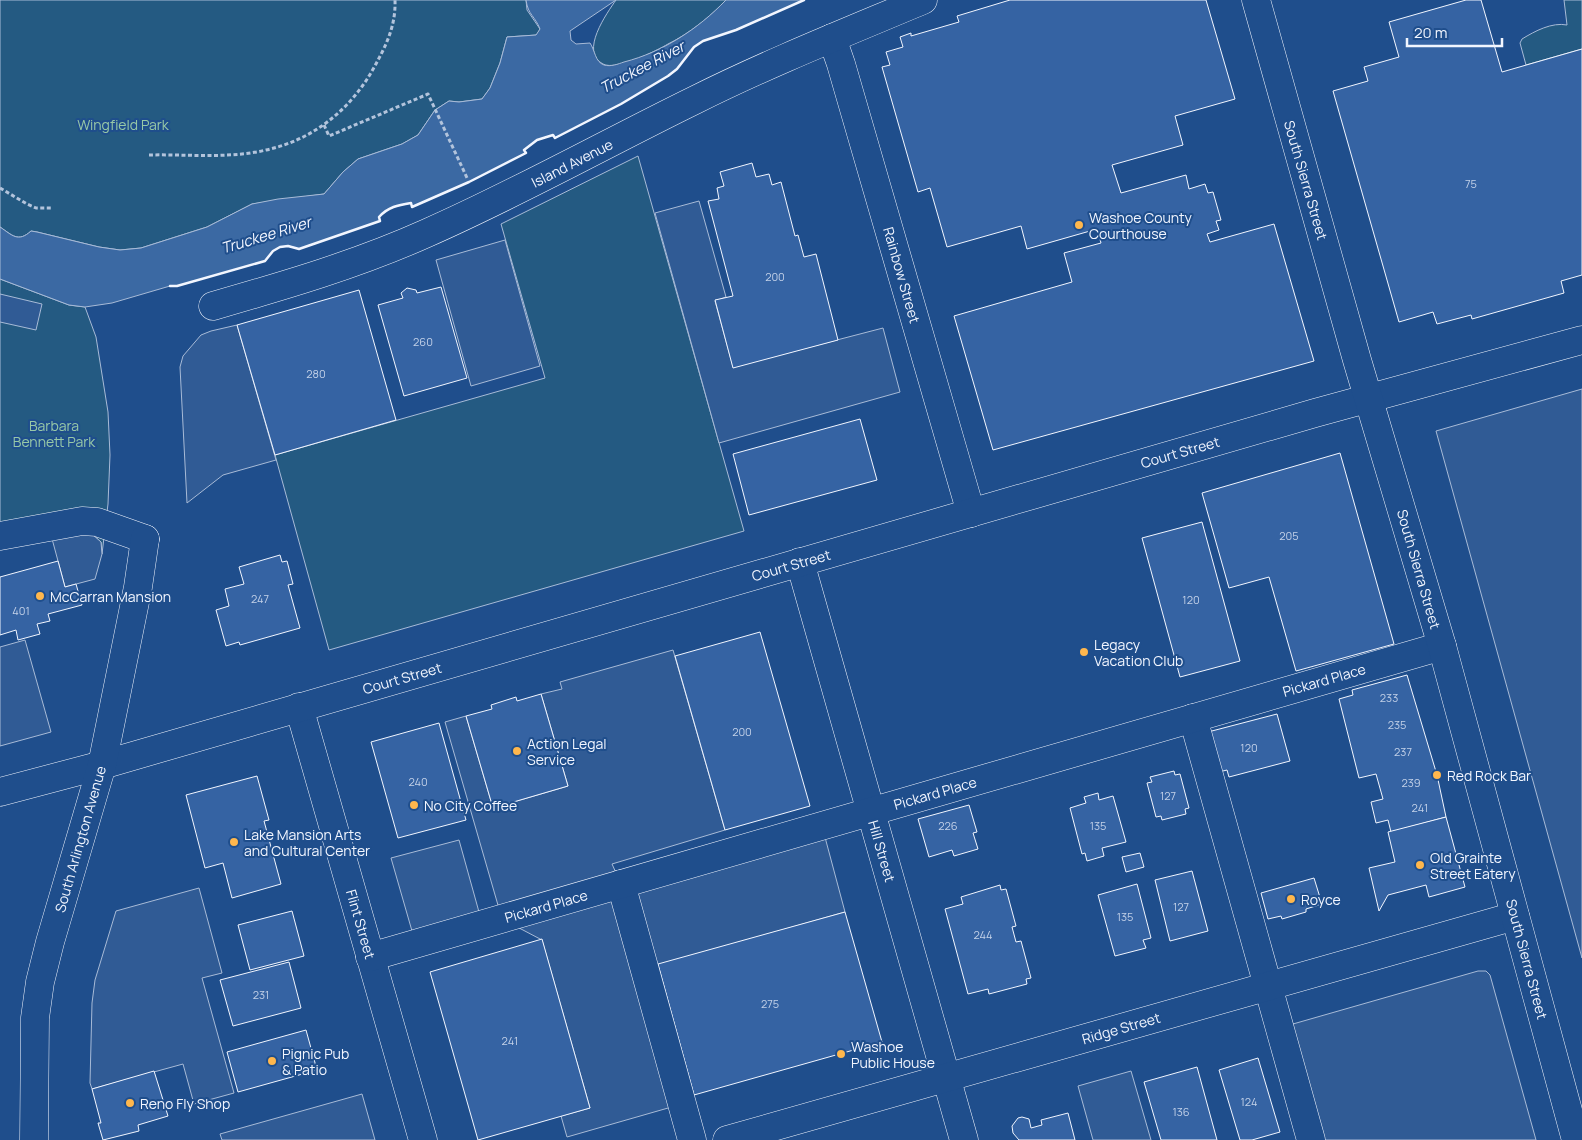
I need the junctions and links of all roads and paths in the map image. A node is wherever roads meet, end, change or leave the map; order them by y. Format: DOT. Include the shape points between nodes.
graph roads {
  1 [pos="395,0"];
  2 [pos="923,0"];
  3 [pos="1256,0"];
  4 [pos="832,38"];
  5 [pos="324,125"];
  6 [pos="149,155"];
  7 [pos="469,182"];
  8 [pos="0,188"];
  9 [pos="52,208"];
  10 [pos="213,306"];
  11 [pos="1582,340"];
  12 [pos="1369,399"];
  13 [pos="971,513"];
  14 [pos="0,536"];
  15 [pos="800,562"];
  16 [pos="1442,646"];
  17 [pos="299,708"];
  18 [pos="1193,718"];
  19 [pos="102,765"];
  20 [pos="0,792"];
  21 [pos="871,811"];
  22 [pos="621,884"];
  23 [pos="1516,916"];
  24 [pos="370,957"];
  25 [pos="1267,986"];
  26 [pos="946,1077"];
  27 [pos="34,1140"];
  28 [pos="423,1140"];
  29 [pos="692,1140"];
  30 [pos="726,1140"];
  31 [pos="964,1140"];
  32 [pos="1311,1140"];
  33 [pos="1576,1140"];
  1 -- 5 [label="path" via="394,24 378,61 365,83"];
  2 -- 4 [label="street, Island Avenue"];
  3 -- 12 [label="street, South Sierra Street"];
  4 -- 10 [label="street, Island Avenue" via="696,99 518,191 426,234 321,274"];
  4 -- 13 [label="street, Rainbow Street"];
  5 -- 6 [label="path" via="288,144 266,150 237,154"];
  5 -- 7 [label="path" via="329,136 428,94"];
  8 -- 9 [label="path" via="36,208"];
  11 -- 12 [label="street, Court Street"];
  12 -- 13 [label="street, Court Street"];
  12 -- 16 [label="street, South Sierra Street"];
  13 -- 15 [label="street, Court Street"];
  14 -- 19 [label="street, South Arlington Avenue" via="82,521 97,522 144,539 138,587"];
  15 -- 17 [label="street, Court Street"];
  15 -- 21 [label="street, Hill Street"];
  16 -- 18 [label="street, Pickard Place"];
  16 -- 23 [label="street, South Sierra Street"];
  17 -- 19 [label="street, Court Street"];
  17 -- 24 [label="street, Flint Street"];
  18 -- 21 [label="street, Pickard Place"];
  18 -- 25 [label="street"];
  19 -- 20 [label="street, Court Street"];
  19 -- 27 [label="street, South Arlington Avenue" via="40,982 36,1018"];
  21 -- 22 [label="street, Pickard Place"];
  21 -- 26 [label="street, Hill Street"];
  22 -- 24 [label="street, Pickard Place"];
  22 -- 29 [label="street"];
  23 -- 25 [label="street, Ridge Street"];
  23 -- 33 [label="street, South Sierra Street"];
  24 -- 28 [label="street, Flint Street"];
  25 -- 26 [label="street, Ridge Street"];
  25 -- 32 [label="street"];
  26 -- 30 [label="street, Ridge Street"];
  26 -- 31 [label="street, Hill Street"];
}
